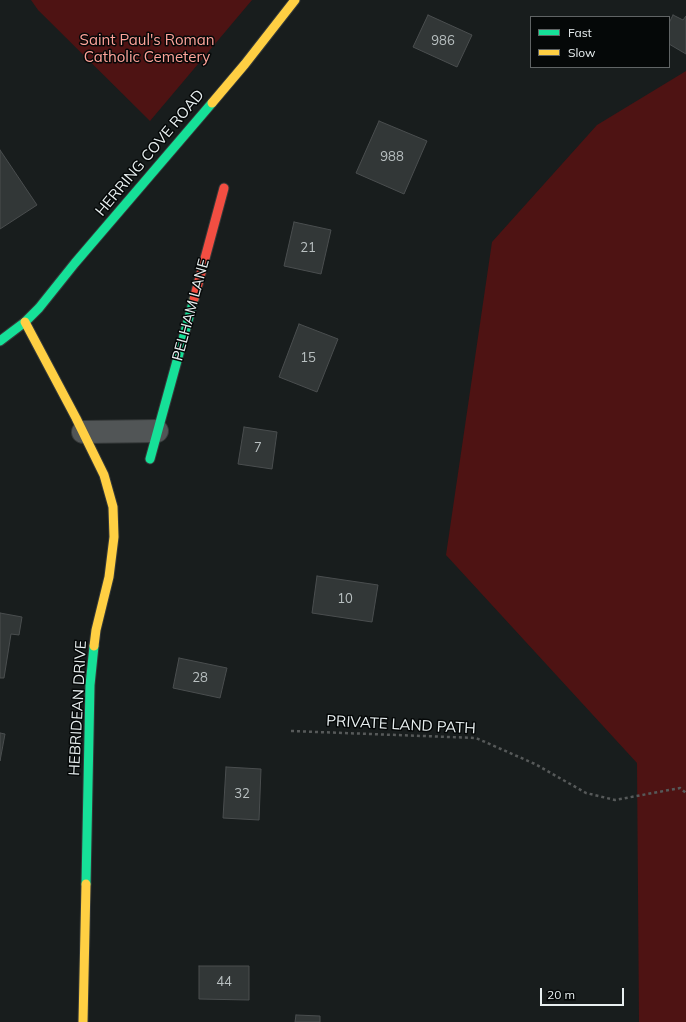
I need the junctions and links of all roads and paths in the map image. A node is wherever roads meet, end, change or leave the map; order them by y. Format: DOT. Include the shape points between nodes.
graph roads {
  1 [pos="295,0"];
  2 [pos="224,188"];
  3 [pos="25,322"];
  4 [pos="0,341"];
  5 [pos="157,431"];
  6 [pos="83,432"];
  7 [pos="150,459"];
  8 [pos="291,731"];
  9 [pos="686,792"];
  10 [pos="83,1022"];
  1 -- 3 [label="main road, HERRING COVE ROAD" via="245,64"];
  2 -- 5 [label="main road, PELHAM LANE"];
  3 -- 4 [label="main road, HERRING COVE ROAD"];
  3 -- 6 [label="main road, HEBRIDEAN DRIVE"];
  5 -- 6 [label="street"];
  5 -- 7 [label="main road, PELHAM LANE"];
  6 -- 10 [label="main road, HEBRIDEAN DRIVE" via="104,475 113,507 114,537 109,577 96,630 90,685"];
  8 -- 9 [label="path, PRIVATE LAND PATH" via="476,738 535,764 586,793 615,800 680,788"];
}
